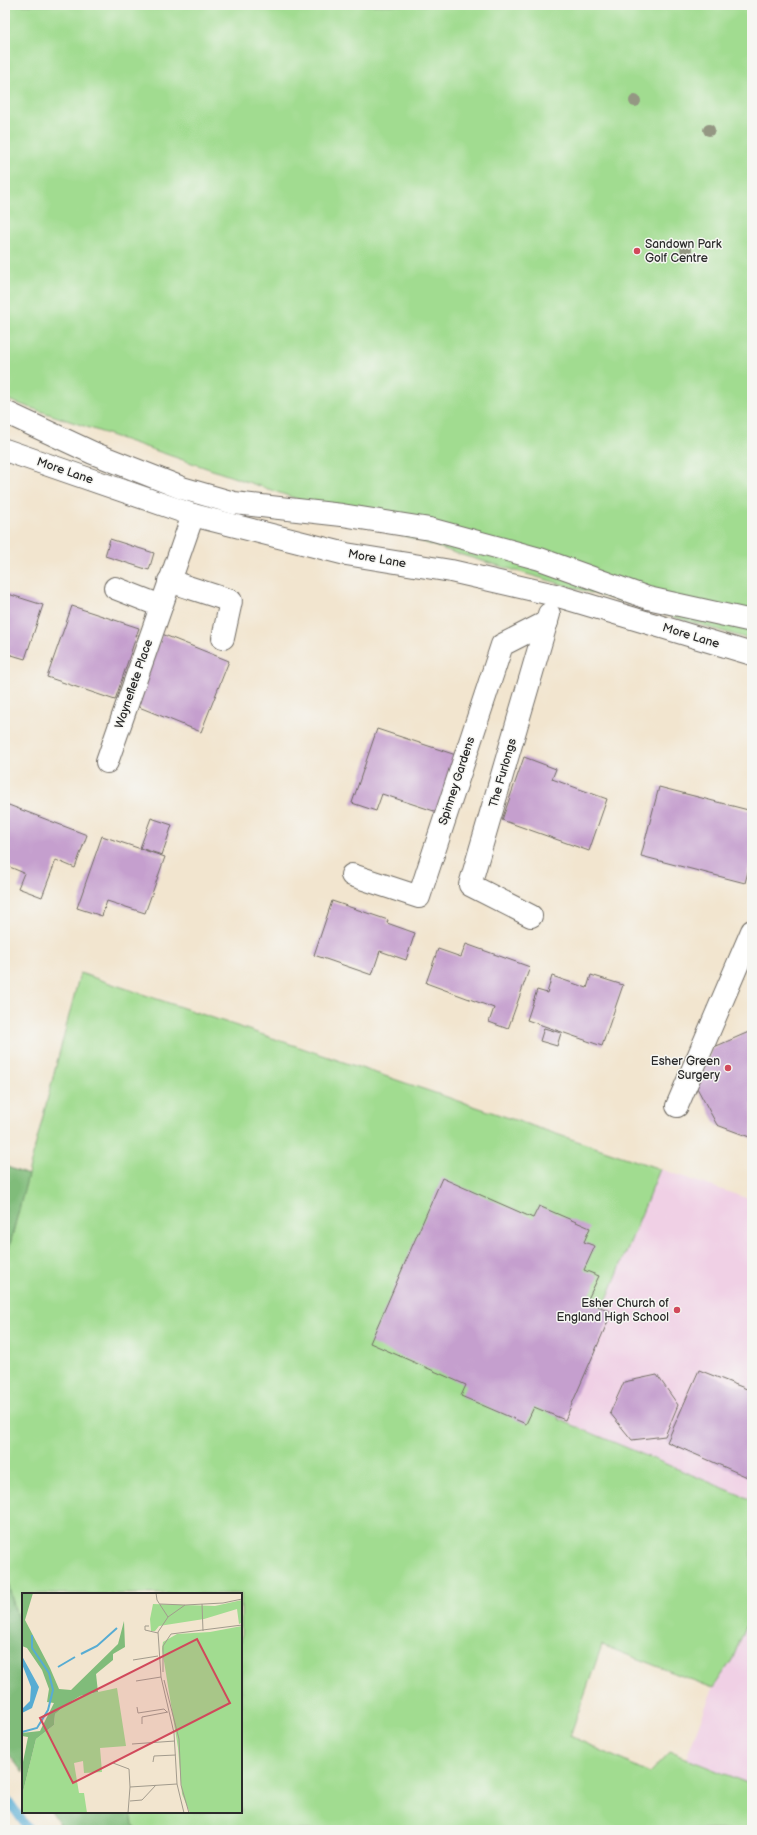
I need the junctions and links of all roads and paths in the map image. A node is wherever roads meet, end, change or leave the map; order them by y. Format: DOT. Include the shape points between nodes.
graph roads {
  1 [pos="5,412"];
  2 [pos="5,450"];
  3 [pos="193,515"];
  4 [pos="169,581"];
  5 [pos="115,588"];
  6 [pos="555,595"];
  7 [pos="161,606"];
  8 [pos="752,621"];
  9 [pos="547,622"];
  10 [pos="223,638"];
  11 [pos="752,654"];
  12 [pos="107,762"];
  13 [pos="352,875"];
  14 [pos="531,916"];
  15 [pos="752,931"];
  16 [pos="677,1106"];
  1 -- 8 [label="street" via="93,453 182,488 234,502 430,529 540,559 648,598"];
  2 -- 3 [label="street, More Lane"];
  3 -- 4 [label="street, Wayneflete Place"];
  3 -- 6 [label="street, More Lane" via="346,554 451,571"];
  4 -- 7 [label="street, Wayneflete Place"];
  4 -- 10 [label="street" via="231,601"];
  5 -- 7 [label="street"];
  6 -- 9 [label="street, The Furlongs"];
  6 -- 11 [label="street, More Lane"];
  7 -- 12 [label="street, Wayneflete Place"];
  9 -- 13 [label="street, Spinney Gardens" via="502,645 419,897"];
  9 -- 14 [label="street, The Furlongs" via="470,885"];
  15 -- 16 [label="street"];
}
